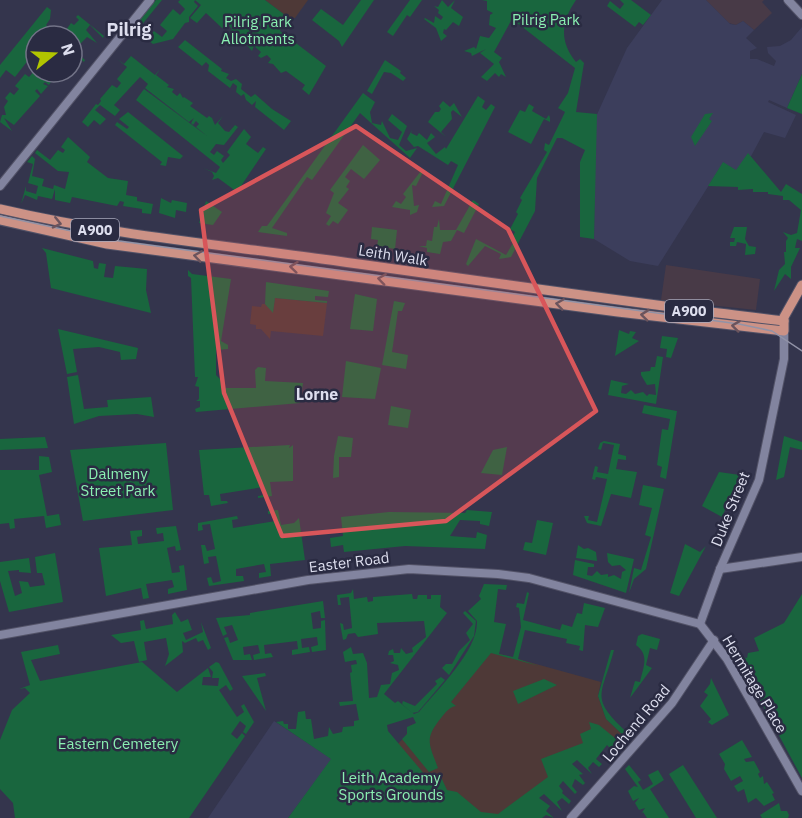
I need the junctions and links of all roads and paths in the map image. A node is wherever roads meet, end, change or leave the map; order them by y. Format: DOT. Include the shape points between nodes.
graph roads {
  1 [pos="150,0"];
  2 [pos="788,0"];
  3 [pos="802,15"];
  4 [pos="0,186"];
  5 [pos="0,209"];
  6 [pos="0,220"];
  7 [pos="802,285"];
  8 [pos="784,326"];
  9 [pos="802,557"];
  10 [pos="720,569"];
  11 [pos="700,624"];
  12 [pos="0,635"];
  13 [pos="714,640"];
  14 [pos="802,791"];
  15 [pos="571,818"];
  1 -- 4 [label="street"];
  2 -- 3 [label="street"];
  5 -- 8 [label="main road, Leith Walk / A900, one-way" via="137,237 321,259"];
  8 -- 6 [label="main road, Leith Walk / A900, one-way" via="619,312 107,244"];
  7 -- 8 [label="main road"];
  8 -- 10 [label="street, Duke Street" via="784,359 759,480"];
  9 -- 10 [label="street"];
  10 -- 11 [label="street, Duke Street"];
  11 -- 12 [label="street, Easter Road" via="529,578 408,569 285,584"];
  11 -- 13 [label="street, Hermitage Place"];
  13 -- 14 [label="street, Hermitage Place"];
  13 -- 15 [label="street, Lochend Road" via="672,703"];
}
